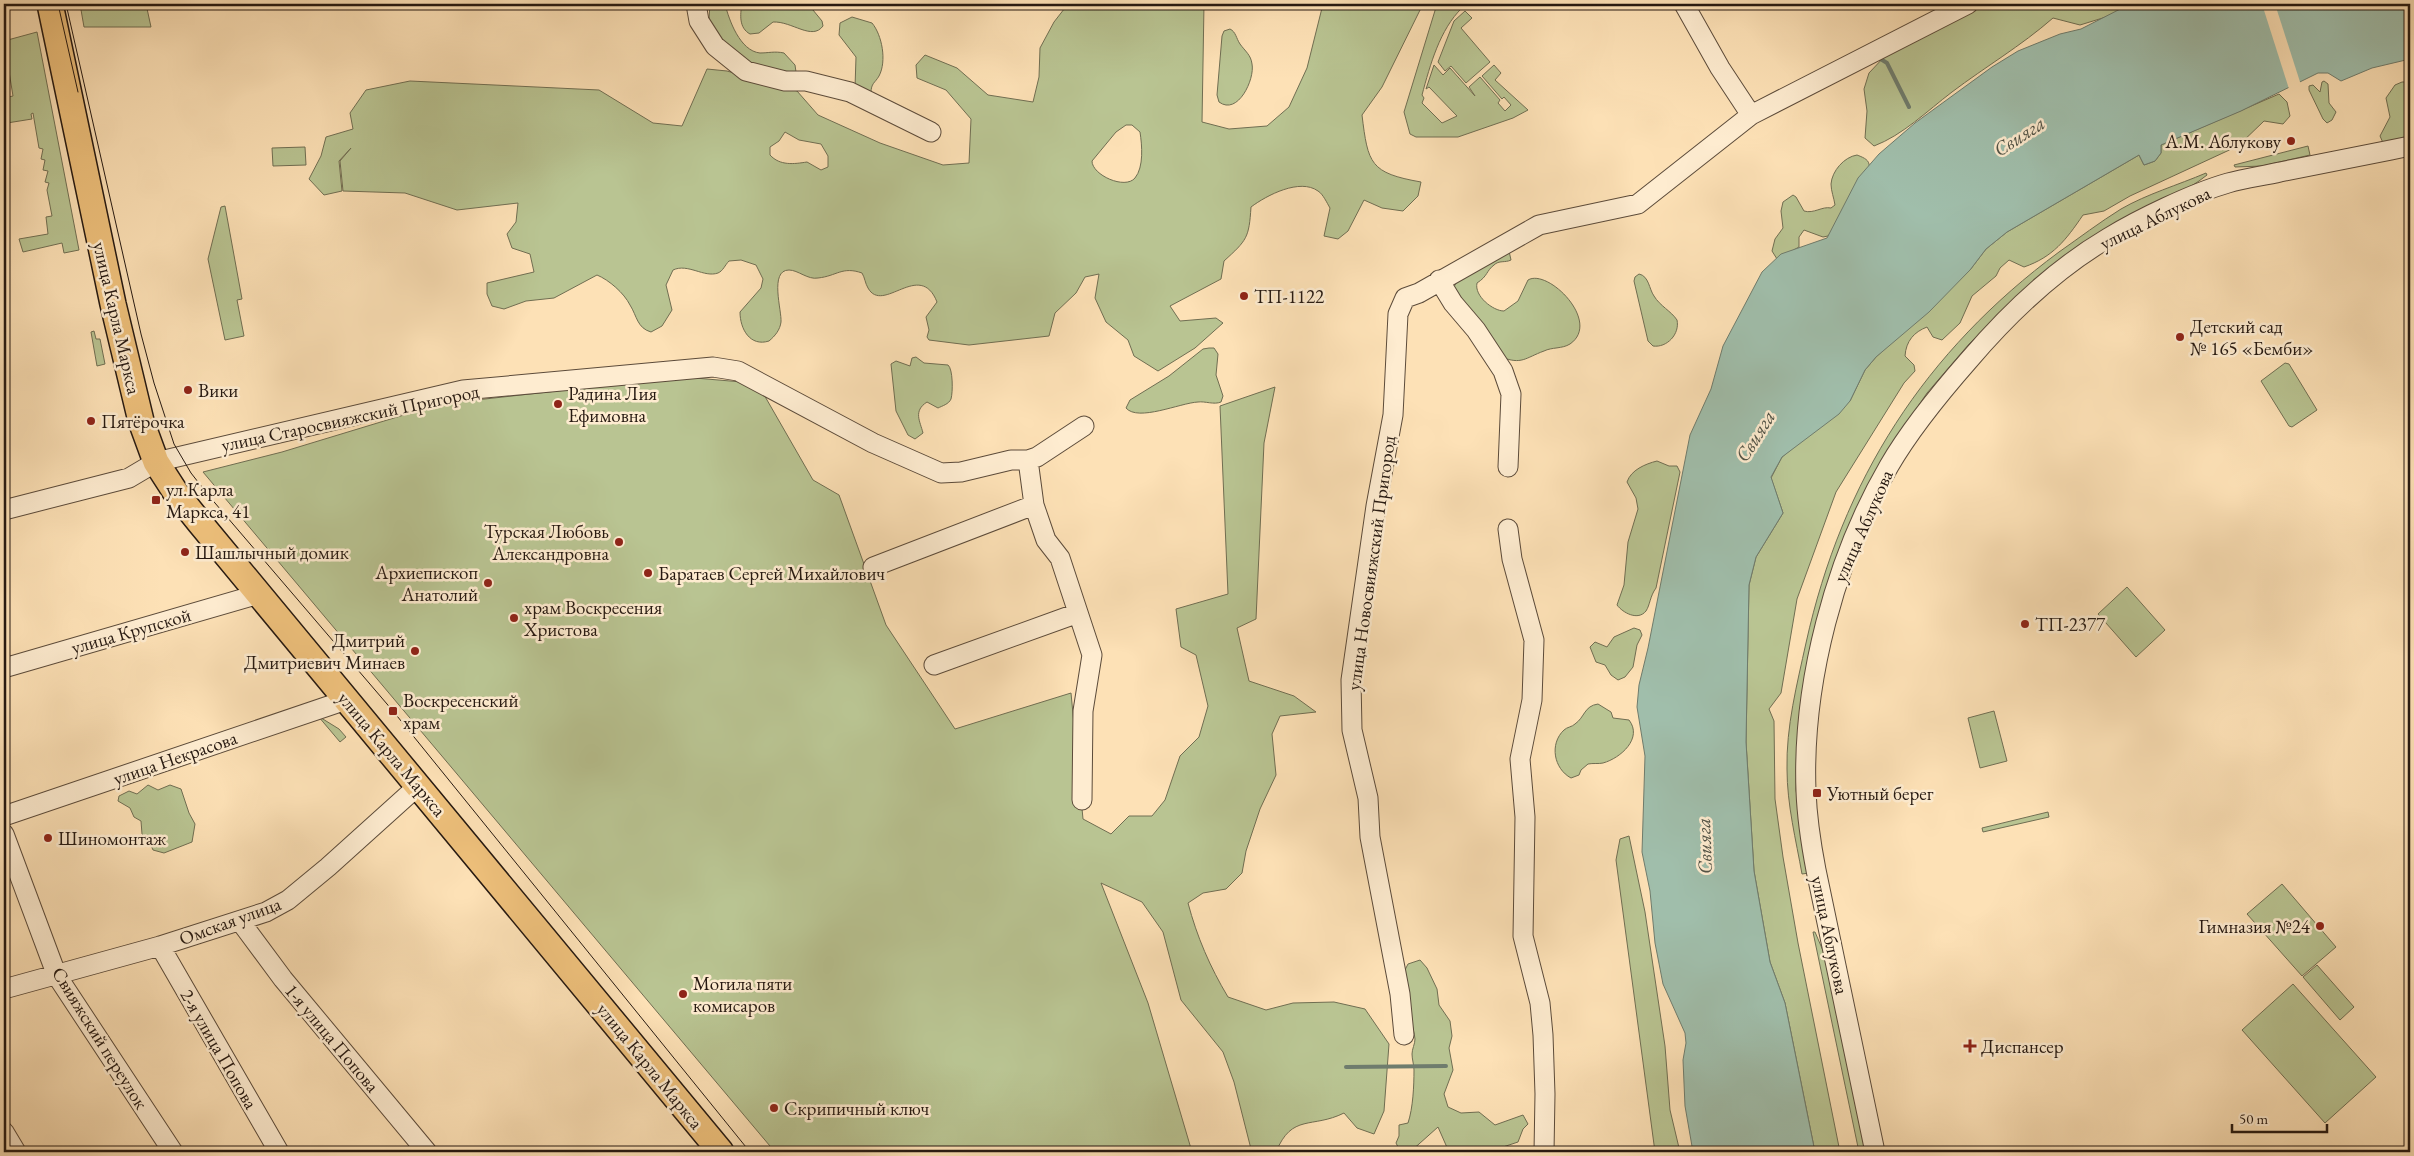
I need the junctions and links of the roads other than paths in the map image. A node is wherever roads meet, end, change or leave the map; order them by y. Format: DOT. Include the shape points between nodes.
graph roads {
  1 [pos="50,4"];
  2 [pos="696,4"];
  3 [pos="1684,4"];
  4 [pos="1968,4"];
  5 [pos="1751,115"];
  6 [pos="931,132"];
  7 [pos="2410,146"];
  8 [pos="1439,280"];
  9 [pos="1084,426"];
  10 [pos="1028,460"];
  11 [pos="156,462"];
  12 [pos="1508,467"];
  13 [pos="1034,505"];
  14 [pos="4,510"];
  15 [pos="1508,529"];
  16 [pos="873,567"];
  17 [pos="259,594"];
  18 [pos="1078,613"];
  19 [pos="934,665"];
  20 [pos="4,668"];
  21 [pos="346,700"];
  22 [pos="419,785"];
  23 [pos="1082,800"];
  24 [pos="4,816"];
  25 [pos="4,834"];
  26 [pos="240,921"];
  27 [pos="160,946"];
  28 [pos="57,976"];
  29 [pos="4,990"];
  30 [pos="1404,1035"];
  31 [pos="4,1132"];
  32 [pos="16,1152"];
  33 [pos="173,1152"];
  34 [pos="278,1152"];
  35 [pos="427,1152"];
  36 [pos="721,1152"];
  37 [pos="1544,1152"];
  38 [pos="1875,1152"];
  1 -- 11 [label="main road, улица Карла Маркса" via="114,311 141,421"];
  2 -- 6 [label="street" via="699,21 715,46 746,71 850,92"];
  3 -- 5 [label="street"];
  4 -- 5 [label="street"];
  5 -- 8 [label="street" via="1638,204 1539,225"];
  7 -- 38 [label="street, улица Аблукова" via="2228,183 2175,204 2108,238 2022,302 1947,384 1890,465 1872,499 1834,593 1811,698 1806,755 1806,792 1816,870"];
  8 -- 12 [label="street" via="1503,371 1512,394"];
  8 -- 30 [label="street, улица Новосвияжский Пригород" via="1405,298 1398,314 1393,415 1376,506 1351,680 1352,730 1368,798 1370,837 1400,994"];
  9 -- 10 [label="street, улица Старосвияжский Пригород"];
  10 -- 11 [label="street, улица Старосвияжский Пригород" via="1011,460 961,472 942,473 874,443 738,371 712,367 462,390"];
  10 -- 13 [label="street"];
  11 -- 14 [label="street, улица Старосвияжский Пригород" via="129,478"];
  11 -- 17 [label="main road, улица Карла Маркса" via="176,492"];
  13 -- 16 [label="street"];
  13 -- 18 [label="street" via="1046,540 1060,558"];
  15 -- 37 [label="street" via="1512,559 1534,640 1532,700 1520,759 1525,817 1523,936 1540,1004 1544,1035"];
  17 -- 20 [label="street, улица Крупской"];
  17 -- 21 [label="main road, улица Карла Маркса"];
  18 -- 19 [label="street"];
  18 -- 23 [label="street" via="1092,655 1083,712"];
  21 -- 22 [label="main road, улица Карла Маркса"];
  21 -- 24 [label="street, улица Некрасова"];
  22 -- 26 [label="street, Омская улица" via="288,900"];
  22 -- 36 [label="main road, улица Карла Маркса"];
  25 -- 28 [label="street, Свияжский переулок"];
  26 -- 27 [label="street, Омская улица"];
  26 -- 35 [label="street, 1-я улица Попова" via="283,979"];
  27 -- 28 [label="street, Омская улица"];
  27 -- 34 [label="street, 2-я улица Попова"];
  28 -- 29 [label="street, Омская улица"];
  28 -- 33 [label="street, Свияжский переулок"];
  31 -- 32 [label="street"];
}
